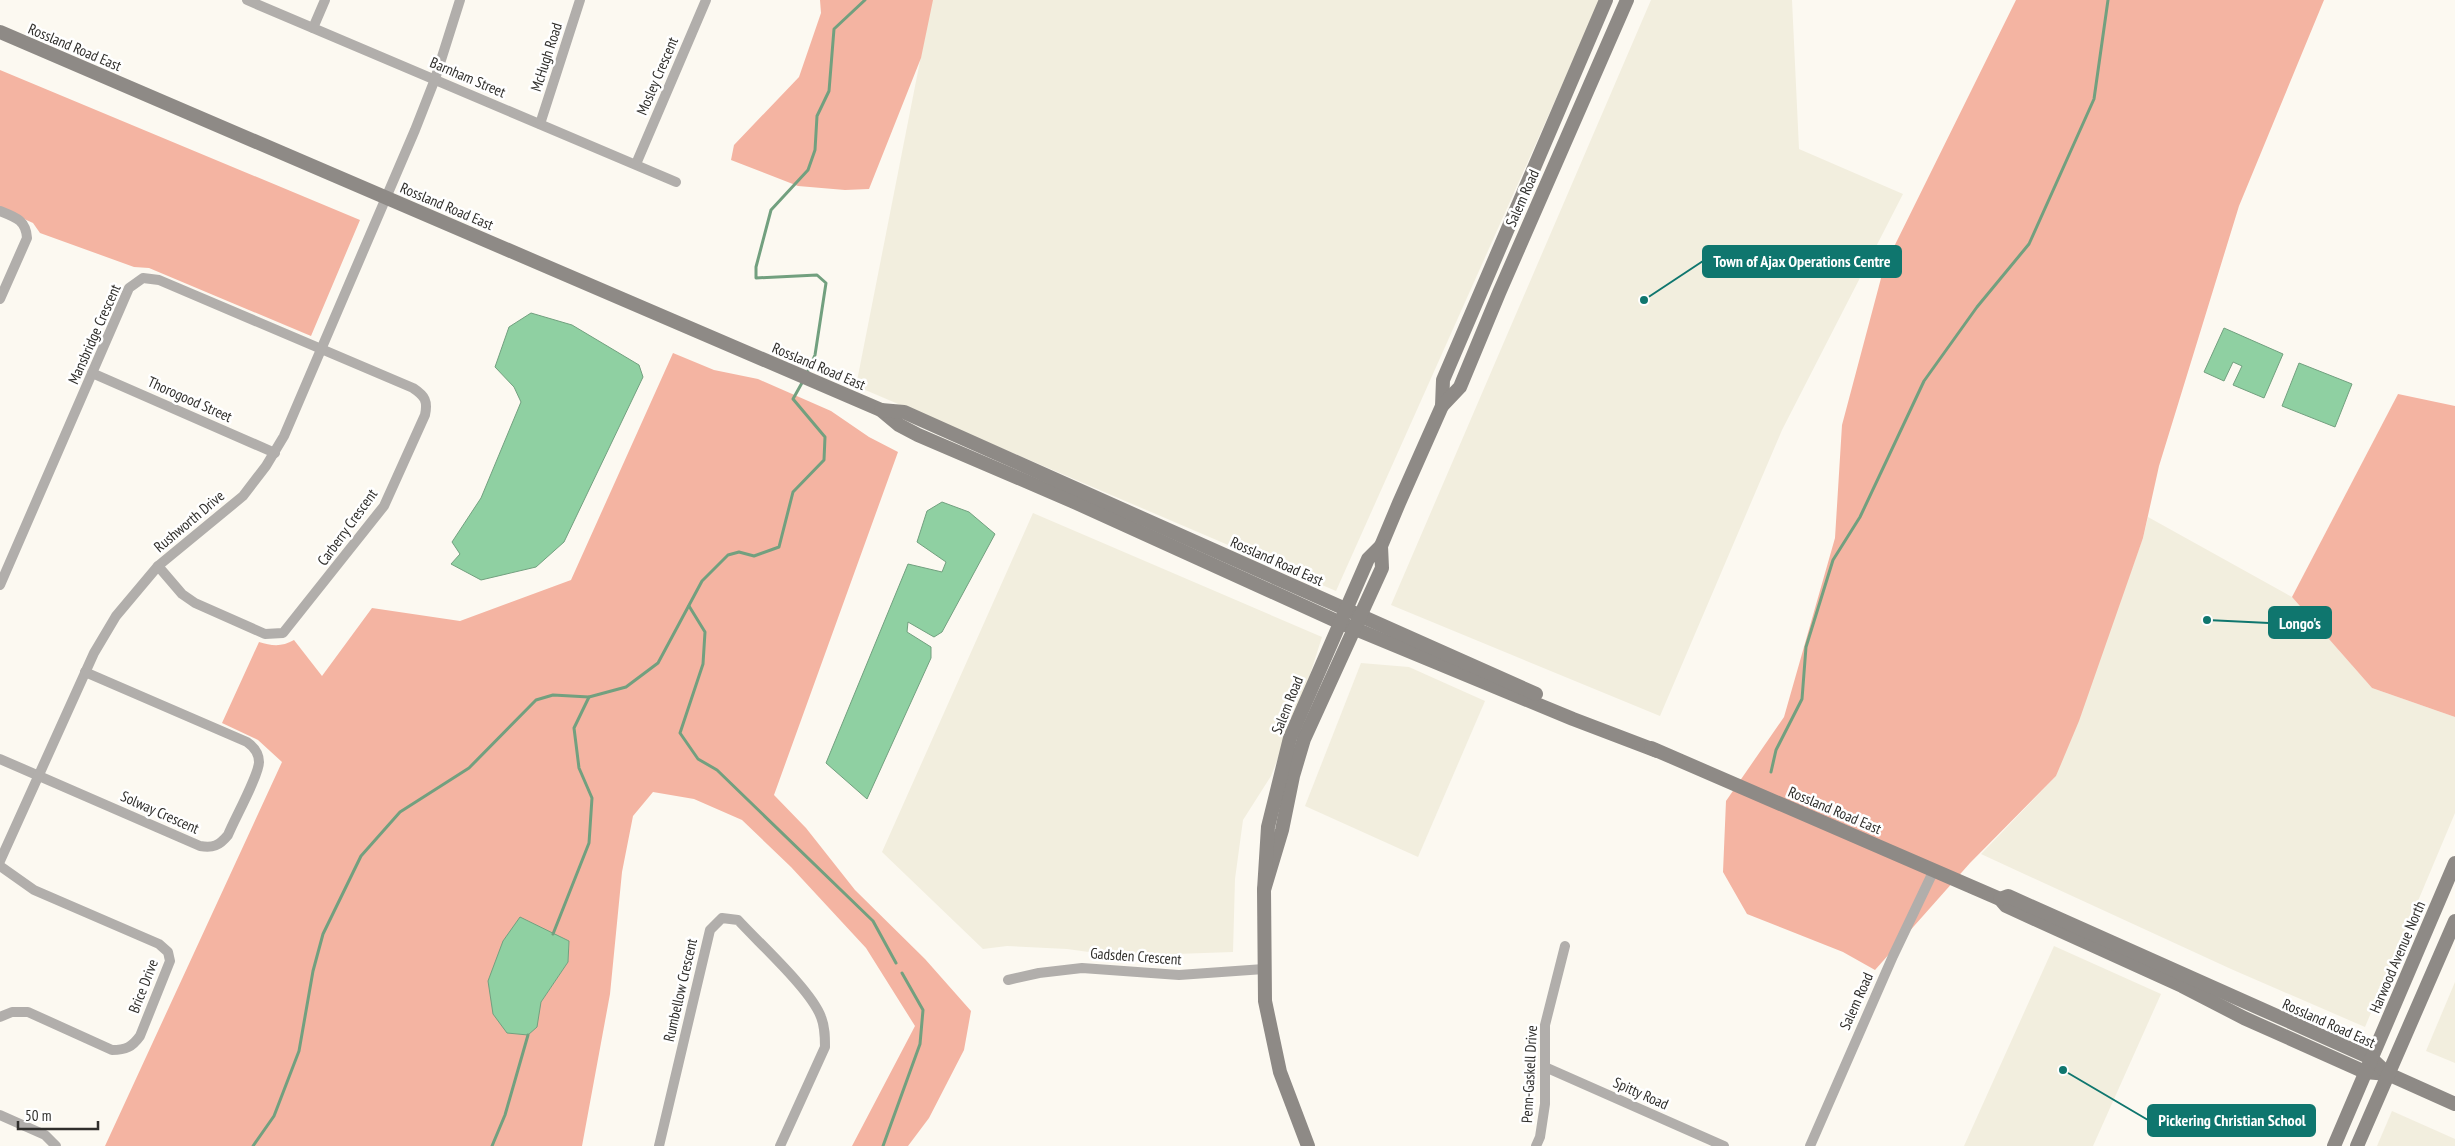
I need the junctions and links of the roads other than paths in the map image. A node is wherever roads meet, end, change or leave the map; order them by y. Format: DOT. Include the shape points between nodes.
graph roads {
  1 [pos="247,0"];
  2 [pos="325,0"];
  3 [pos="460,0"];
  4 [pos="580,0"];
  5 [pos="706,0"];
  6 [pos="1606,0"];
  7 [pos="1627,0"];
  8 [pos="313,28"];
  9 [pos="0,32"];
  10 [pos="435,79"];
  11 [pos="540,124"];
  12 [pos="636,164"];
  13 [pos="676,182"];
  14 [pos="386,198"];
  15 [pos="0,211"];
  16 [pos="0,299"];
  17 [pos="321,350"];
  18 [pos="92,373"];
  19 [pos="1442,406"];
  20 [pos="881,410"];
  21 [pos="275,453"];
  22 [pos="1382,546"];
  23 [pos="158,566"];
  24 [pos="0,585"];
  25 [pos="1346,609"];
  26 [pos="1357,621"];
  27 [pos="1341,622"];
  28 [pos="85,672"];
  29 [pos="0,758"];
  30 [pos="40,776"];
  31 [pos="0,861"];
  32 [pos="2455,862"];
  33 [pos="0,866"];
  34 [pos="1934,870"];
  35 [pos="1264,890"];
  36 [pos="2000,899"];
  37 [pos="2455,921"];
  38 [pos="1565,946"];
  39 [pos="1264,969"];
  40 [pos="1008,980"];
  41 [pos="0,1017"];
  42 [pos="2371,1058"];
  43 [pos="1545,1067"];
  44 [pos="2365,1072"];
  45 [pos="2388,1074"];
  46 [pos="2455,1104"];
  47 [pos="0,1115"];
  48 [pos="56,1146"];
  49 [pos="660,1146"];
  50 [pos="780,1146"];
  51 [pos="1308,1146"];
  52 [pos="1536,1146"];
  53 [pos="1724,1146"];
  54 [pos="1810,1146"];
  55 [pos="2334,1146"];
  56 [pos="2357,1146"];
  1 -- 8 [label="street, Barnham Street"];
  2 -- 8 [label="street"];
  3 -- 10 [label="street, Rushworth Drive"];
  4 -- 11 [label="street, McHugh Road"];
  5 -- 12 [label="street, Mosley Crescent"];
  6 -- 19 [label="main road, Salem Road" via="1443,380"];
  7 -- 19 [label="main road, Salem Road" via="1460,387"];
  8 -- 10 [label="street, Barnham Street"];
  9 -- 14 [label="main road, Rossland Road East"];
  10 -- 11 [label="street, Barnham Street"];
  10 -- 14 [label="street, Rushworth Drive"];
  11 -- 12 [label="street, Barnham Street"];
  12 -- 13 [label="street, Barnham Street"];
  14 -- 17 [label="street, Rushworth Drive"];
  14 -- 20 [label="main road, Rossland Road East"];
  15 -- 16 [label="street" via="22,221 26,238"];
  17 -- 18 [label="street, Mansbridge Crescent" via="159,280 143,278 129,288"];
  17 -- 21 [label="street, Rushworth Drive"];
  17 -- 23 [label="street, Carberry Crescent" via="424,395 425,415 392,491 375,519 290,626 275,635 265,634 195,603 182,594"];
  18 -- 21 [label="street, Thorogood Street"];
  18 -- 24 [label="street, Mansbridge Crescent"];
  19 -- 22 [label="main road, Salem Road"];
  20 -- 25 [label="main road, Rossland Road East" via="904,412"];
  20 -- 27 [label="main road, Rossland Road East" via="918,435"];
  21 -- 23 [label="street, Rushworth Drive" via="232,507"];
  22 -- 25 [label="main road, Salem Road" via="1368,559"];
  22 -- 26 [label="main road, Salem Road" via="1382,568"];
  23 -- 28 [label="street, Rushworth Drive" via="116,616"];
  25 -- 26 [label="main road, Rossland Road East"];
  25 -- 27 [label="main road, Salem Road"];
  26 -- 27 [label="main road, Rossland Road East"];
  26 -- 34 [label="main road, Rossland Road East"];
  26 -- 35 [label="main road, Salem Road" via="1304,740"];
  27 -- 35 [label="main road, Salem Road" via="1290,738 1268,827"];
  28 -- 30 [label="street, Rushworth Drive"];
  28 -- 30 [label="street, Solway Crescent" via="247,742 258,755 258,769 228,835 212,848 200,846"];
  29 -- 30 [label="street"];
  30 -- 31 [label="street, Rushworth Drive"];
  32 -- 42 [label="main road, Harwood Avenue North"];
  33 -- 41 [label="street, Brice Drive" via="34,890 159,944 168,952 170,961 140,1036 133,1046 123,1050 112,1050 28,1012 12,1012"];
  34 -- 36 [label="main road, Rossland Road East"];
  34 -- 54 [label="street, Salem Road"];
  35 -- 39 [label="main road, Salem Road"];
  36 -- 42 [label="main road, Rossland Road East" via="2012,897"];
  36 -- 44 [label="main road, Rossland Road East" via="2006,906"];
  37 -- 45 [label="main road"];
  38 -- 43 [label="street, Penn-Gaskell Drive" via="1545,1025"];
  39 -- 40 [label="street, Gadsden Crescent" via="1179,975 1082,968 1039,972"];
  39 -- 51 [label="main road, Salem Road" via="1265,1002 1280,1072"];
  42 -- 44 [label="main road, Harwood Avenue North"];
  42 -- 45 [label="main road, Rossland Road East"];
  43 -- 52 [label="street, Penn-Gaskell Drive" via="1545,1104"];
  43 -- 53 [label="street, Spitty Road"];
  44 -- 45 [label="main road, Rossland Road East"];
  44 -- 55 [label="main road, Harwood Avenue North"];
  45 -- 46 [label="main road"];
  45 -- 56 [label="main road"];
  47 -- 48 [label="street" via="45,1135"];
  49 -- 50 [label="street, Rumbellow Crescent" via="710,930 722,918 738,920 808,994 821,1016 825,1047"];
}
